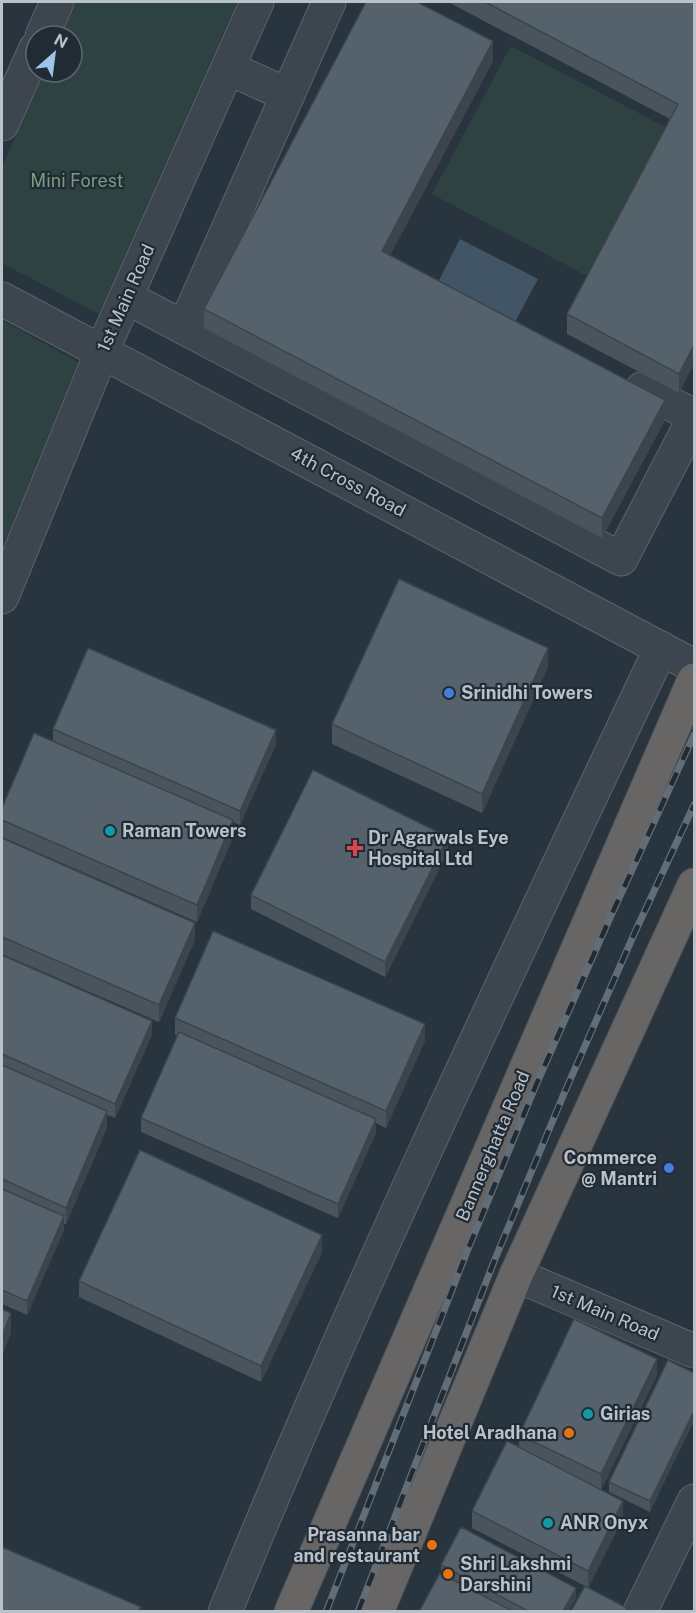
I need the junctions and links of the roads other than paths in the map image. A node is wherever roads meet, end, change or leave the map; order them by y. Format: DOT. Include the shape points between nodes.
graph roads {
  1 [pos="57,2"];
  2 [pos="257,2"];
  3 [pos="329,2"];
  4 [pos="47,24"];
  5 [pos="228,68"];
  6 [pos="24,75"];
  7 [pos="288,95"];
  8 [pos="2,124"];
  9 [pos="126,297"];
  10 [pos="2,298"];
  11 [pos="184,328"];
  12 [pos="102,351"];
  13 [pos="642,389"];
  14 [pos="694,417"];
  15 [pos="2,597"];
  16 [pos="661,648"];
  17 [pos="694,666"];
  18 [pos="694,680"];
  19 [pos="694,885"];
  20 [pos="516,1275"];
  21 [pos="694,1351"];
  22 [pos="694,1501"];
  23 [pos="225,1611"];
  24 [pos="291,1611"];
  25 [pos="376,1611"];
  26 [pos="640,1611"];
  1 -- 4 [label="street"];
  2 -- 5 [label="street, 1st Main Road"];
  3 -- 7 [label="street"];
  5 -- 7 [label="street"];
  5 -- 9 [label="street, 1st Main Road"];
  6 -- 8 [label="street"];
  7 -- 11 [label="street"];
  9 -- 11 [label="street"];
  9 -- 12 [label="street, 1st Main Road"];
  10 -- 12 [label="street, 4th Cross Road"];
  11 -- 14 [label="street" via="621,559"];
  12 -- 15 [label="street, 1st Main Road"];
  12 -- 16 [label="street, 4th Cross Road"];
  13 -- 14 [label="street"];
  16 -- 17 [label="street, 4th Cross Road"];
  16 -- 23 [label="street" via="462,1069 273,1492"];
  18 -- 24 [label="highway, Bannerghatta Road"];
  19 -- 20 [label="highway"];
  20 -- 21 [label="street, 1st Main Road"];
  20 -- 25 [label="highway"];
  22 -- 26 [label="street"];
}
